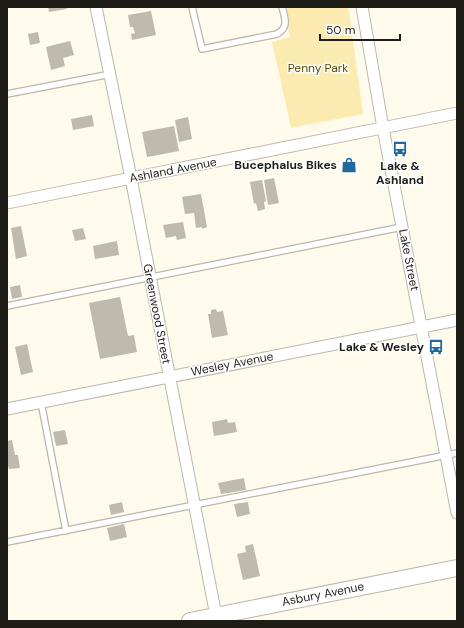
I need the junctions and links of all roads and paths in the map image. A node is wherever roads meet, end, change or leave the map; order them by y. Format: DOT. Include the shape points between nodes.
graph roads {
  1 [pos="96,7"];
  2 [pos="192,7"];
  3 [pos="282,7"];
  4 [pos="362,7"];
  5 [pos="111,74"];
  6 [pos="7,94"];
  7 [pos="457,113"];
  8 [pos="383,128"];
  9 [pos="132,178"];
  10 [pos="7,203"];
  11 [pos="402,227"];
  12 [pos="150,278"];
  13 [pos="7,306"];
  14 [pos="457,320"];
  15 [pos="422,326"];
  16 [pos="169,377"];
  17 [pos="41,402"];
  18 [pos="7,408"];
  19 [pos="451,454"];
  20 [pos="194,506"];
  21 [pos="457,513"];
  22 [pos="66,531"];
  23 [pos="7,542"];
  24 [pos="457,568"];
  25 [pos="216,618"];
  26 [pos="190,621"];
  1 -- 5 [label="street, Greenwood Street"];
  2 -- 3 [label="lane" via="202,50 277,34 285,25"];
  4 -- 8 [label="street, Lake Street"];
  5 -- 6 [label="lane"];
  5 -- 9 [label="street, Greenwood Street"];
  7 -- 8 [label="street, Ashland Avenue"];
  8 -- 9 [label="street, Ashland Avenue"];
  8 -- 11 [label="street, Lake Street"];
  9 -- 10 [label="street, Ashland Avenue"];
  9 -- 12 [label="street, Greenwood Street"];
  11 -- 12 [label="lane"];
  11 -- 15 [label="street, Lake Street"];
  12 -- 13 [label="lane"];
  12 -- 16 [label="street, Greenwood Street"];
  14 -- 15 [label="street, Wesley Avenue"];
  15 -- 16 [label="street, Wesley Avenue"];
  15 -- 19 [label="street, Lake Street"];
  16 -- 17 [label="street, Wesley Avenue"];
  16 -- 20 [label="street, Greenwood Street"];
  17 -- 18 [label="street, Wesley Avenue"];
  17 -- 22 [label="lane"];
  19 -- 20 [label="lane"];
  19 -- 21 [label="street, Lake Street"];
  20 -- 22 [label="lane"];
  20 -- 25 [label="street, Greenwood Street"];
  22 -- 23 [label="lane"];
  24 -- 25 [label="main road, Asbury Avenue"];
  25 -- 26 [label="main road, Asbury Avenue"];
}
